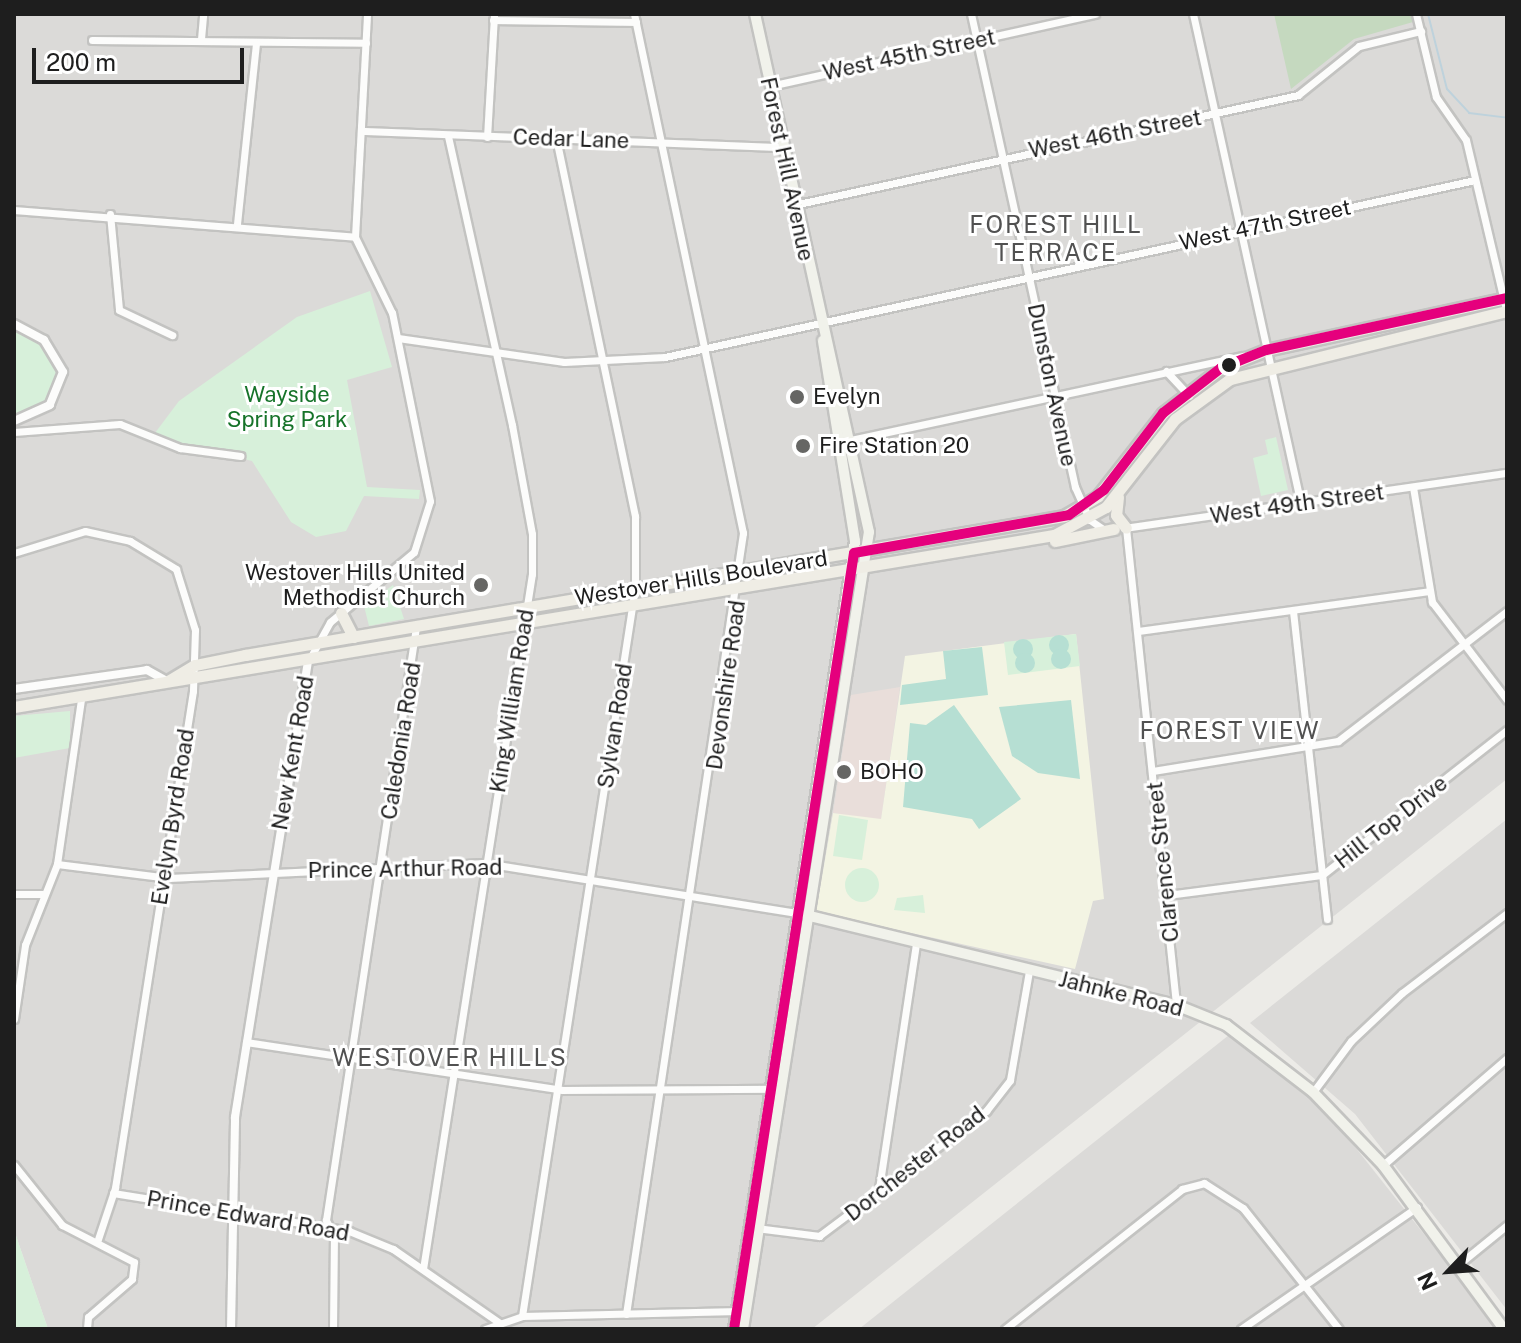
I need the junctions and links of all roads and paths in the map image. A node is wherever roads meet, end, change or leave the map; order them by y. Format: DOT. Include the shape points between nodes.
graph roads {
  1 [pos="203,14"];
  2 [pos="367,14"];
  3 [pos="755,14"];
  4 [pos="971,14"];
  5 [pos="1095,14"];
  6 [pos="1193,14"];
  7 [pos="1416,14"];
  8 [pos="494,17"];
  9 [pos="635,18"];
  10 [pos="1421,31"];
  11 [pos="201,39"];
  12 [pos="92,40"];
  13 [pos="977,40"];
  14 [pos="256,43"];
  15 [pos="366,43"];
  16 [pos="770,86"];
  17 [pos="1215,114"];
  18 [pos="362,131"];
  19 [pos="448,136"];
  20 [pos="487,137"];
  21 [pos="556,139"];
  22 [pos="662,142"];
  23 [pos="780,147"];
  24 [pos="1001,156"];
  25 [pos="1475,180"];
  26 [pos="793,205"];
  27 [pos="14,210"];
  28 [pos="110,214"];
  29 [pos="237,224"];
  30 [pos="1241,231"];
  31 [pos="355,237"];
  32 [pos="1029,277"];
  33 [pos="1506,298"];
  34 [pos="1507,313"];
  35 [pos="821,323"];
  36 [pos="14,324"];
  37 [pos="172,335"];
  38 [pos="398,338"];
  39 [pos="709,348"];
  40 [pos="1266,350"];
  41 [pos="496,351"];
  42 [pos="1250,356"];
  43 [pos="604,363"];
  44 [pos="1269,365"];
  45 [pos="1166,371"];
  46 [pos="1186,391"];
  47 [pos="1055,395"];
  48 [pos="1193,402"];
  49 [pos="14,421"];
  50 [pos="14,432"];
  51 [pos="847,441"];
  52 [pos="240,456"];
  53 [pos="1507,473"];
  54 [pos="1413,487"];
  55 [pos="1119,493"];
  56 [pos="1301,505"];
  57 [pos="1082,508"];
  58 [pos="1090,520"];
  59 [pos="1120,529"];
  60 [pos="1030,539"];
  61 [pos="868,550"];
  62 [pos="14,553"];
  63 [pos="854,553"];
  64 [pos="865,566"];
  65 [pos="852,569"];
  66 [pos="741,571"];
  67 [pos="635,588"];
  68 [pos="740,589"];
  69 [pos="1429,591"];
  70 [pos="528,606"];
  71 [pos="634,606"];
  72 [pos="1293,611"];
  73 [pos="1507,611"];
  74 [pos="341,613"];
  75 [pos="526,625"];
  76 [pos="416,627"];
  77 [pos="1138,631"];
  78 [pos="353,637"];
  79 [pos="417,643"];
  80 [pos="313,644"];
  81 [pos="1463,645"];
  82 [pos="308,662"];
  83 [pos="195,665"];
  84 [pos="167,682"];
  85 [pos="194,682"];
  86 [pos="14,689"];
  87 [pos="81,700"];
  88 [pos="1507,700"];
  89 [pos="14,707"];
  90 [pos="1507,730"];
  91 [pos="1308,749"];
  92 [pos="1153,771"];
  93 [pos="485,863"];
  94 [pos="57,864"];
  95 [pos="382,865"];
  96 [pos="272,873"];
  97 [pos="1322,875"];
  98 [pos="164,877"];
  99 [pos="590,877"];
  100 [pos="14,894"];
  101 [pos="42,894"];
  102 [pos="695,895"];
  103 [pos="1167,895"];
  104 [pos="798,913"];
  105 [pos="1507,913"];
  106 [pos="810,916"];
  107 [pos="1327,919"];
  108 [pos="916,944"];
  109 [pos="1029,971"];
  110 [pos="1176,1005"];
  111 [pos="14,1019"];
  112 [pos="246,1042"];
  113 [pos="351,1058"];
  114 [pos="1507,1058"];
  115 [pos="454,1074"];
  116 [pos="557,1089"];
  117 [pos="776,1089"];
  118 [pos="663,1091"];
  119 [pos="1313,1092"];
  120 [pos="14,1165"];
  121 [pos="1383,1165"];
  122 [pos="113,1193"];
  123 [pos="877,1196"];
  124 [pos="1417,1207"];
  125 [pos="233,1212"];
  126 [pos="1507,1225"];
  127 [pos="330,1227"];
  128 [pos="754,1227"];
  129 [pos="98,1239"];
  130 [pos="1459,1264"];
  131 [pos="423,1269"];
  132 [pos="1308,1284"];
  133 [pos="741,1311"];
  134 [pos="626,1314"];
  135 [pos="522,1316"];
  136 [pos="504,1324"];
  137 [pos="87,1329"];
  138 [pos="231,1329"];
  139 [pos="333,1329"];
  140 [pos="485,1329"];
  141 [pos="734,1329"];
  142 [pos="743,1329"];
  143 [pos="1005,1329"];
  144 [pos="1241,1329"];
  145 [pos="1339,1329"];
  146 [pos="1504,1329"];
  1 -- 11 [label="street"];
  2 -- 15 [label="street"];
  3 -- 16 [label="main road, Forest Hill Avenue"];
  4 -- 13 [label="street, Dunston Avenue"];
  5 -- 13 [label="street, West 45th Street"];
  6 -- 17 [label="street"];
  7 -- 10 [label="street"];
  8 -- 9 [label="street"];
  8 -- 20 [label="street"];
  9 -- 22 [label="street, Devonshire Road"];
  10 -- 17 [label="street, West 46th Street" via="1359,46 1298,95"];
  10 -- 25 [label="street" via="1436,97 1462,128"];
  11 -- 12 [label="street"];
  11 -- 14 [label="street"];
  13 -- 16 [label="street, West 45th Street"];
  13 -- 24 [label="street, Dunston Avenue"];
  14 -- 15 [label="street"];
  14 -- 29 [label="street"];
  15 -- 18 [label="street"];
  16 -- 23 [label="main road, Forest Hill Avenue"];
  17 -- 24 [label="street, West 46th Street"];
  17 -- 30 [label="street"];
  18 -- 19 [label="street, Cedar Lane"];
  18 -- 31 [label="street"];
  19 -- 20 [label="street, Cedar Lane"];
  19 -- 41 [label="street, King William Road"];
  20 -- 21 [label="street, Cedar Lane"];
  21 -- 22 [label="street, Cedar Lane"];
  21 -- 43 [label="street, Sylvan Road"];
  22 -- 23 [label="street, Cedar Lane"];
  22 -- 39 [label="street, Devonshire Road"];
  23 -- 26 [label="main road, Forest Hill Avenue"];
  24 -- 26 [label="street, West 46th Street"];
  24 -- 32 [label="street, Dunston Avenue"];
  25 -- 30 [label="street, West 47th Street"];
  25 -- 33 [label="street"];
  26 -- 35 [label="main road, Forest Hill Avenue"];
  27 -- 28 [label="street"];
  28 -- 29 [label="street"];
  28 -- 37 [label="street" via="119,310"];
  29 -- 31 [label="street"];
  30 -- 32 [label="street, West 47th Street"];
  30 -- 40 [label="street"];
  31 -- 38 [label="street, New Kent Road" via="365,268 385,293"];
  32 -- 35 [label="street, West 47th Street"];
  32 -- 47 [label="street, Dunston Avenue"];
  33 -- 34 [label="street"];
  33 -- 40 [label="main road"];
  34 -- 44 [label="main road, Westover Hills Boulevard"];
  35 -- 39 [label="street, West 47th Street"];
  35 -- 51 [label="main road, Forest Hill Avenue"];
  36 -- 49 [label="street" via="51,347 63,372 50,405"];
  38 -- 41 [label="street, West 47th Street"];
  38 -- 74 [label="street, New Kent Road" via="430,501 427,529 402,565"];
  39 -- 43 [label="street, West 47th Street"];
  39 -- 66 [label="street, Devonshire Road" via="734,470"];
  40 -- 42 [label="main road"];
  40 -- 44 [label="street"];
  41 -- 43 [label="street, West 47th Street"];
  41 -- 70 [label="street, King William Road" via="532,534"];
  42 -- 45 [label="street"];
  42 -- 46 [label="main road"];
  43 -- 67 [label="street, Sylvan Road" via="635,516"];
  44 -- 48 [label="main road, Westover Hills Boulevard"];
  44 -- 56 [label="street"];
  45 -- 46 [label="street"];
  45 -- 47 [label="street"];
  46 -- 48 [label="street"];
  46 -- 57 [label="main road"];
  47 -- 51 [label="street"];
  47 -- 57 [label="street, Dunston Avenue"];
  48 -- 55 [label="main road, Westover Hills Boulevard"];
  50 -- 52 [label="street" via="120,424 180,448"];
  51 -- 61 [label="main road, Forest Hill Avenue"];
  51 -- 63 [label="main road, Forest Hill Avenue"];
  53 -- 54 [label="street, West 49th Street"];
  54 -- 56 [label="street, West 49th Street"];
  54 -- 69 [label="street"];
  55 -- 58 [label="main road, Westover Hills Boulevard"];
  55 -- 59 [label="main road"];
  56 -- 59 [label="street, West 49th Street"];
  57 -- 58 [label="street, Dunston Avenue"];
  57 -- 61 [label="main road, Westover Hills Boulevard"];
  58 -- 59 [label="street, West 49th Street"];
  58 -- 60 [label="main road, Westover Hills Boulevard"];
  59 -- 60 [label="main road"];
  59 -- 77 [label="street, Clarence Street"];
  60 -- 64 [label="main road, Westover Hills Boulevard"];
  61 -- 63 [label="main road, Westover Hills Boulevard"];
  61 -- 64 [label="main road, Forest Hill Avenue"];
  62 -- 83 [label="street, Evelyn Byrd Road" via="85,531 164,557 183,583"];
  63 -- 65 [label="main road, Forest Hill Avenue"];
  63 -- 66 [label="main road, Westover Hills Boulevard"];
  64 -- 65 [label="main road, Westover Hills Boulevard"];
  64 -- 106 [label="main road, Forest Hill Avenue"];
  65 -- 68 [label="main road, Westover Hills Boulevard"];
  65 -- 104 [label="main road, Forest Hill Avenue"];
  66 -- 67 [label="main road, Westover Hills Boulevard"];
  66 -- 68 [label="street, Devonshire Road"];
  67 -- 70 [label="main road, Westover Hills Boulevard"];
  67 -- 71 [label="street, Sylvan Road"];
  68 -- 71 [label="main road, Westover Hills Boulevard"];
  68 -- 102 [label="street, Devonshire Road"];
  69 -- 72 [label="street"];
  69 -- 81 [label="street"];
  70 -- 75 [label="street, King William Road"];
  70 -- 76 [label="main road, Westover Hills Boulevard"];
  71 -- 75 [label="main road, Westover Hills Boulevard"];
  71 -- 99 [label="street, Sylvan Road"];
  72 -- 77 [label="street"];
  72 -- 91 [label="street"];
  73 -- 81 [label="street"];
  74 -- 78 [label="main road"];
  74 -- 80 [label="street, New Kent Road"];
  75 -- 79 [label="main road, Westover Hills Boulevard"];
  75 -- 93 [label="street, King William Road"];
  76 -- 78 [label="main road, Westover Hills Boulevard"];
  76 -- 79 [label="street, Caledonia Road"];
  77 -- 92 [label="street, Clarence Street"];
  78 -- 80 [label="main road, Westover Hills Boulevard"];
  79 -- 82 [label="main road, Westover Hills Boulevard"];
  79 -- 95 [label="street, Caledonia Road"];
  80 -- 82 [label="street, New Kent Road"];
  80 -- 83 [label="main road, Westover Hills Boulevard"];
  81 -- 88 [label="street"];
  81 -- 91 [label="street" via="1356,730"];
  82 -- 85 [label="main road, Westover Hills Boulevard"];
  82 -- 96 [label="street, New Kent Road"];
  83 -- 84 [label="main road, Westover Hills Boulevard"];
  83 -- 85 [label="street, Evelyn Byrd Road"];
  84 -- 85 [label="main road, Westover Hills Boulevard"];
  84 -- 86 [label="street, Westover Hills Boulevard" via="147,670"];
  84 -- 87 [label="main road, Westover Hills Boulevard"];
  85 -- 98 [label="street, Evelyn Byrd Road"];
  87 -- 89 [label="main road, Westover Hills Boulevard"];
  87 -- 94 [label="street"];
  90 -- 97 [label="street, Hill Top Drive"];
  91 -- 92 [label="street"];
  91 -- 97 [label="street"];
  92 -- 103 [label="street, Clarence Street"];
  93 -- 95 [label="street, Prince Arthur Road"];
  93 -- 99 [label="street, Prince Arthur Road"];
  93 -- 115 [label="street, King William Road"];
  94 -- 98 [label="street, Prince Arthur Road"];
  94 -- 101 [label="street"];
  95 -- 96 [label="street, Prince Arthur Road"];
  95 -- 113 [label="street, Caledonia Road"];
  96 -- 98 [label="street, Prince Arthur Road"];
  96 -- 112 [label="street, New Kent Road"];
  97 -- 103 [label="street, Hill Top Drive"];
  97 -- 107 [label="street"];
  98 -- 122 [label="street, Evelyn Byrd Road"];
  99 -- 102 [label="street, Prince Arthur Road"];
  99 -- 116 [label="street, Sylvan Road"];
  100 -- 101 [label="street"];
  101 -- 111 [label="street"];
  102 -- 104 [label="street, Prince Arthur Road"];
  102 -- 118 [label="street, Devonshire Road"];
  103 -- 110 [label="street, Clarence Street"];
  104 -- 106 [label="main road, Jahnke Road"];
  104 -- 117 [label="main road, Forest Hill Avenue"];
  105 -- 119 [label="street" via="1392,1002"];
  106 -- 108 [label="main road, Jahnke Road"];
  106 -- 117 [label="main road, Forest Hill Avenue"];
  108 -- 109 [label="main road, Jahnke Road"];
  108 -- 123 [label="street"];
  109 -- 110 [label="main road, Jahnke Road"];
  109 -- 123 [label="street, Dorchester Road" via="1005,1088"];
  110 -- 119 [label="main road, Jahnke Road" via="1226,1025"];
  112 -- 113 [label="street"];
  112 -- 125 [label="street, New Kent Road" via="234,1128"];
  113 -- 115 [label="street"];
  113 -- 127 [label="street, Caledonia Road"];
  114 -- 121 [label="street"];
  115 -- 116 [label="street"];
  115 -- 131 [label="street, King William Road"];
  116 -- 118 [label="street"];
  116 -- 135 [label="street, Sylvan Road"];
  117 -- 118 [label="street"];
  117 -- 128 [label="main road, Forest Hill Avenue"];
  118 -- 134 [label="street, Devonshire Road"];
  119 -- 121 [label="main road, Jahnke Road"];
  120 -- 129 [label="street" via="62,1225"];
  121 -- 124 [label="main road, Jahnke Road"];
  122 -- 125 [label="street, Prince Edward Road"];
  122 -- 129 [label="street, Evelyn Byrd Road"];
  123 -- 128 [label="street, Dorchester Road" via="819,1236"];
  124 -- 130 [label="main road, Jahnke Road"];
  124 -- 132 [label="street"];
  125 -- 127 [label="street, Prince Edward Road"];
  125 -- 138 [label="street, New Kent Road"];
  126 -- 130 [label="street"];
  127 -- 131 [label="street, Prince Edward Road" via="374,1240"];
  127 -- 139 [label="street, Caledonia Road"];
  128 -- 133 [label="main road, Forest Hill Avenue"];
  129 -- 137 [label="street" via="125,1252 135,1273 88,1317"];
  130 -- 146 [label="main road, Jahnke Road"];
  131 -- 136 [label="street, Prince Edward Road"];
  132 -- 143 [label="street" via="1243,1208 1204,1183 1182,1189"];
  132 -- 144 [label="street"];
  132 -- 145 [label="street"];
  133 -- 134 [label="street"];
  133 -- 141 [label="main road, Forest Hill Avenue"];
  133 -- 142 [label="main road, Forest Hill Avenue"];
  134 -- 135 [label="street"];
  135 -- 136 [label="street"];
  136 -- 140 [label="street"];
}
